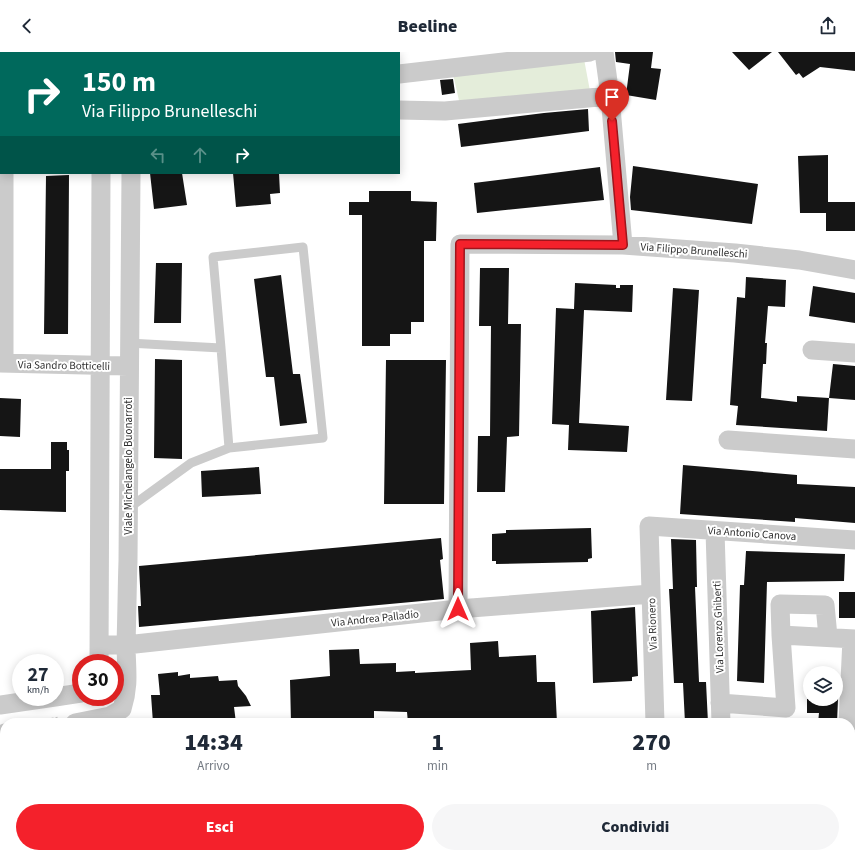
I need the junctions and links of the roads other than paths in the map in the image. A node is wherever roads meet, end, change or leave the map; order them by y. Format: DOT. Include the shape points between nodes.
graph roads {
  1 [pos="590,52"];
  2 [pos="604,52"];
  3 [pos="400,74"];
  4 [pos="610,96"];
  5 [pos="400,110"];
  6 [pos="4,174"];
  7 [pos="101,174"];
  8 [pos="131,174"];
  9 [pos="623,245"];
  10 [pos="2,265"];
  11 [pos="855,270"];
  12 [pos="128,343"];
  13 [pos="221,348"];
  14 [pos="812,350"];
  15 [pos="855,353"];
  16 [pos="2,363"];
  17 [pos="100,366"];
  18 [pos="128,366"];
  19 [pos="728,440"];
  20 [pos="229,448"];
  21 [pos="855,449"];
  22 [pos="128,509"];
  23 [pos="649,526"];
  24 [pos="715,531"];
  25 [pos="855,540"];
  26 [pos="651,594"];
  27 [pos="458,609"];
  28 [pos="781,635"];
  29 [pos="828,637"];
  30 [pos="854,639"];
  31 [pos="126,645"];
  32 [pos="99,654"];
  33 [pos="12,703"];
  34 [pos="720,703"];
  35 [pos="0,705"];
  36 [pos="100,718"];
  37 [pos="655,718"];
  38 [pos="721,718"];
  39 [pos="848,718"];
  1 -- 3 [label="street"];
  2 -- 4 [label="street"];
  4 -- 5 [label="street" via="445,111"];
  4 -- 9 [label="street"];
  6 -- 10 [label="street"];
  7 -- 17 [label="street"];
  8 -- 12 [label="street, Viale Michelangelo Buonarroti"];
  9 -- 11 [label="street, Via Filippo Brunelleschi" via="735,252"];
  9 -- 27 [label="street, Via Filippo Brunelleschi" via="460,244"];
  10 -- 16 [label="street"];
  12 -- 13 [label="lane"];
  12 -- 18 [label="street, Viale Michelangelo Buonarroti"];
  13 -- 20 [label="lane"];
  13 -- 20 [label="lane" via="213,257 303,247 323,438"];
  14 -- 15 [label="street"];
  16 -- 17 [label="street, Via Sandro Botticelli"];
  17 -- 18 [label="street, Via Sandro Botticelli"];
  17 -- 32 [label="street"];
  18 -- 22 [label="street, Viale Michelangelo Buonarroti"];
  19 -- 21 [label="street"];
  20 -- 22 [label="lane" via="191,463"];
  22 -- 31 [label="street, Viale Michelangelo Buonarroti"];
  23 -- 24 [label="street, Via Antonio Canova"];
  23 -- 26 [label="street, Via Rionero"];
  24 -- 25 [label="street, Via Antonio Canova"];
  24 -- 34 [label="street, Via Lorenzo Ghiberti"];
  26 -- 27 [label="street, Via Andrea Palladio"];
  26 -- 37 [label="street, Via Rionero"];
  27 -- 31 [label="street, Via Andrea Palladio"];
  28 -- 29 [label="street"];
  28 -- 29 [label="street" via="780,604 825,605"];
  28 -- 34 [label="street" via="786,708"];
  29 -- 30 [label="street"];
  30 -- 39 [label="street"];
  31 -- 32 [label="street, Via Andrea Palladio"];
  31 -- 36 [label="street, Viale Michelangelo Buonarroti" via="127,694 122,709"];
  33 -- 35 [label="street"];
  34 -- 38 [label="street, Via Lorenzo Ghiberti"];
}
